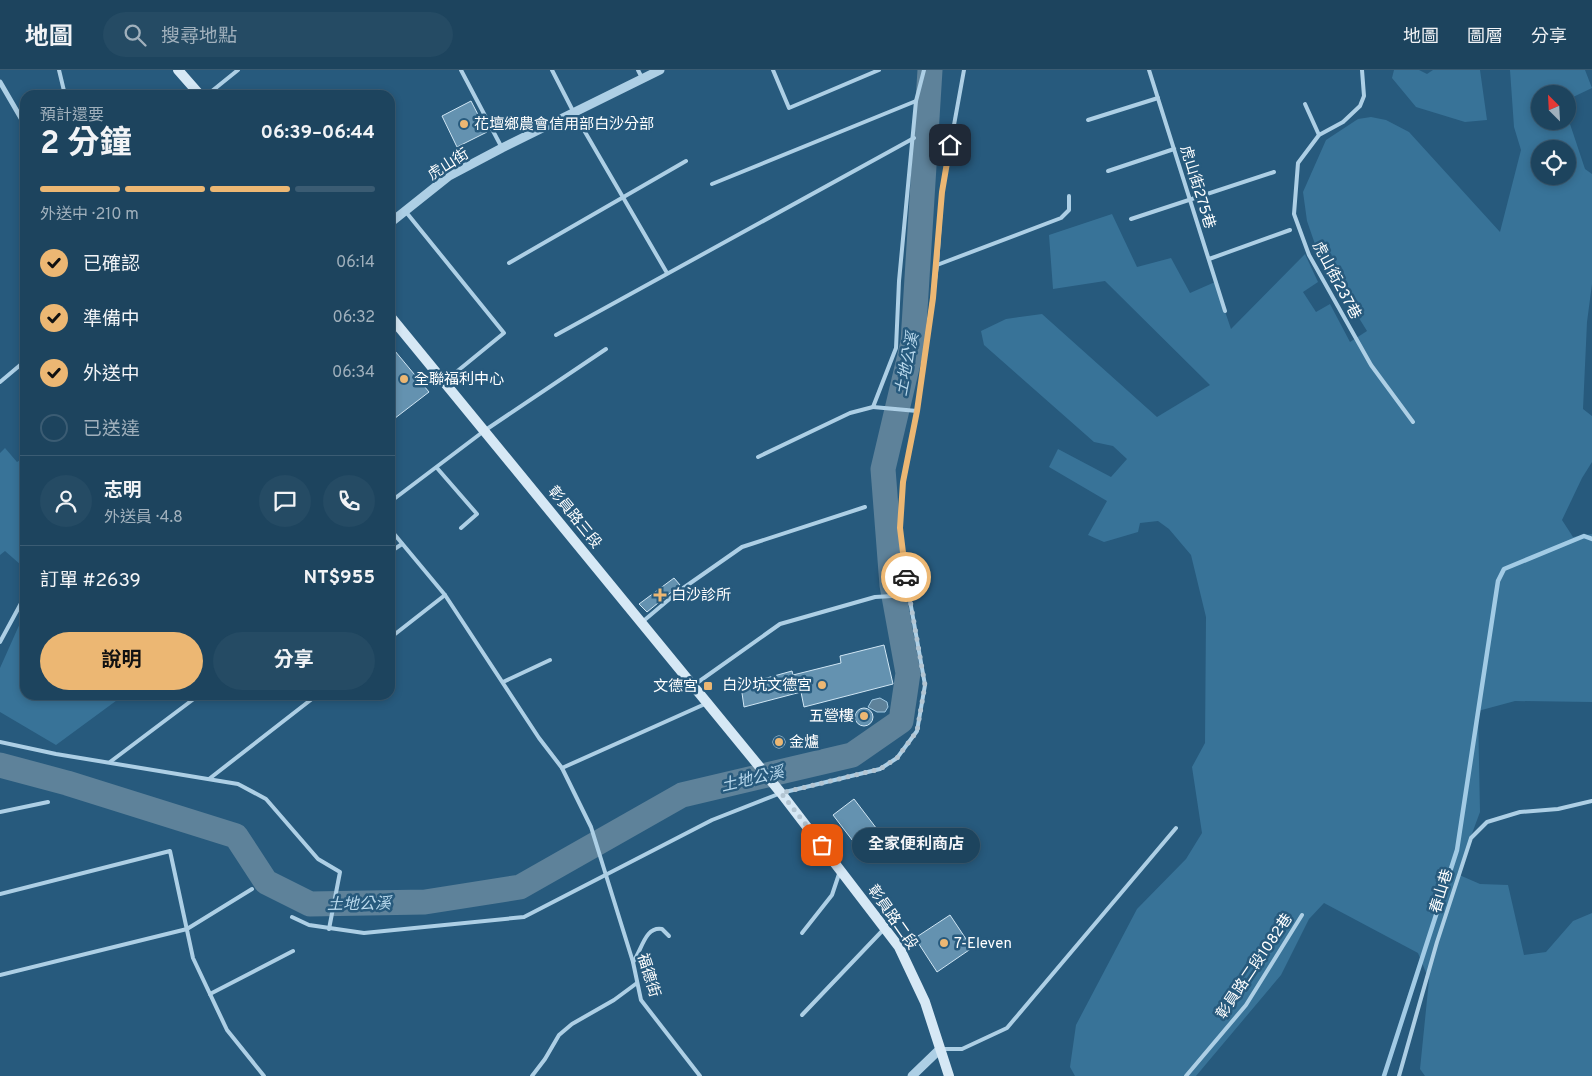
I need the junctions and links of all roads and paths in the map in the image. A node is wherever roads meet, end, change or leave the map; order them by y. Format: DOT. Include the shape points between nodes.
graph roads {
  1 [pos="59,70"];
  2 [pos="178,70"];
  3 [pos="238,70"];
  4 [pos="461,70"];
  5 [pos="552,70"];
  6 [pos="660,70"];
  7 [pos="773,70"];
  8 [pos="879,70"];
  9 [pos="924,70"];
  10 [pos="964,70"];
  11 [pos="1149,70"];
  12 [pos="1362,70"];
  13 [pos="640,74"];
  14 [pos="0,82"];
  15 [pos="64,90"];
  16 [pos="196,90"];
  17 [pos="213,90"];
  18 [pos="1158,98"];
  19 [pos="916,101"];
  20 [pos="1305,104"];
  21 [pos="574,113"];
  22 [pos="20,116"];
  23 [pos="1088,120"];
  24 [pos="1320,135"];
  25 [pos="914,138"];
  26 [pos="502,148"];
  27 [pos="1174,149"];
  28 [pos="686,161"];
  29 [pos="1108,171"];
  30 [pos="1274,172"];
  31 [pos="712,184"];
  32 [pos="1069,196"];
  33 [pos="622,197"];
  34 [pos="1190,200"];
  35 [pos="405,210"];
  36 [pos="395,219"];
  37 [pos="1131,219"];
  38 [pos="1290,230"];
  39 [pos="1208,259"];
  40 [pos="508,263"];
  41 [pos="937,265"];
  42 [pos="667,274"];
  43 [pos="1226,311"];
  44 [pos="395,322"];
  45 [pos="556,335"];
  46 [pos="606,349"];
  47 [pos="20,365"];
  48 [pos="0,382"];
  49 [pos="444,382"];
  50 [pos="873,407"];
  51 [pos="917,411"];
  52 [pos="1412,422"];
  53 [pos="484,431"];
  54 [pos="758,457"];
  55 [pos="437,468"];
  56 [pos="395,498"];
  57 [pos="865,507"];
  58 [pos="461,528"];
  59 [pos="395,535"];
  60 [pos="402,544"];
  61 [pos="395,549"];
  62 [pos="444,595"];
  63 [pos="909,595"];
  64 [pos="20,605"];
  65 [pos="641,623"];
  66 [pos="395,634"];
  67 [pos="0,642"];
  68 [pos="550,660"];
  69 [pos="503,682"];
  70 [pos="692,686"];
  71 [pos="192,700"];
  72 [pos="311,700"];
  73 [pos="707,703"];
  74 [pos="0,742"];
  75 [pos="110,762"];
  76 [pos="562,768"];
  77 [pos="209,779"];
  78 [pos="781,793"];
  79 [pos="1592,800"];
  80 [pos="48,802"];
  81 [pos="0,812"];
  82 [pos="1176,828"];
  83 [pos="840,869"];
  84 [pos="606,876"];
  85 [pos="252,889"];
  86 [pos="0,894"];
  87 [pos="1302,915"];
  88 [pos="292,918"];
  89 [pos="329,928"];
  90 [pos="885,928"];
  91 [pos="187,929"];
  92 [pos="802,933"];
  93 [pos="669,936"];
  94 [pos="293,951"];
  95 [pos="633,962"];
  96 [pos="0,975"];
  97 [pos="637,983"];
  98 [pos="210,994"];
  99 [pos="802,1015"];
  100 [pos="940,1049"];
  101 [pos="264,1076"];
  102 [pos="532,1076"];
  103 [pos="700,1076"];
  104 [pos="912,1076"];
  105 [pos="949,1076"];
  106 [pos="1186,1076"];
  107 [pos="1399,1076"];
  1 -- 15 [label="lane"];
  2 -- 16 [label="main road"];
  3 -- 17 [label="lane"];
  4 -- 26 [label="lane"];
  5 -- 21 [label="lane"];
  6 -- 13 [label="street, 虎山街"];
  7 -- 8 [label="lane" via="789,108"];
  9 -- 19 [label="lane"];
  10 -- 41 [label="lane" via="942,192"];
  11 -- 18 [label="lane, 虎山街275巷"];
  12 -- 24 [label="lane, 虎山街237巷" via="1364,96 1360,106 1343,122"];
  13 -- 21 [label="street, 虎山街"];
  14 -- 22 [label="street"];
  18 -- 23 [label="lane"];
  18 -- 27 [label="lane, 虎山街275巷"];
  19 -- 25 [label="lane"];
  19 -- 31 [label="lane"];
  20 -- 24 [label="lane"];
  21 -- 26 [label="street, 虎山街"];
  21 -- 33 [label="lane"];
  24 -- 52 [label="lane, 虎山街237巷" via="1298,162 1294,214 1309,255 1371,365"];
  25 -- 42 [label="lane"];
  25 -- 50 [label="lane" via="898,281 896,348"];
  26 -- 35 [label="street, 虎山街" via="450,176"];
  27 -- 29 [label="lane"];
  27 -- 34 [label="lane, 虎山街275巷"];
  28 -- 33 [label="lane"];
  30 -- 34 [label="lane"];
  32 -- 41 [label="lane" via="1069,210 1061,218"];
  33 -- 40 [label="lane"];
  33 -- 42 [label="lane"];
  34 -- 37 [label="lane"];
  34 -- 39 [label="lane, 虎山街275巷"];
  35 -- 36 [label="street, 虎山街"];
  35 -- 49 [label="lane" via="504,333"];
  38 -- 39 [label="lane"];
  39 -- 43 [label="lane, 虎山街275巷"];
  41 -- 51 [label="lane"];
  42 -- 45 [label="lane"];
  44 -- 49 [label="main road, 彰員路三段"];
  46 -- 53 [label="lane"];
  47 -- 48 [label="lane"];
  49 -- 53 [label="main road, 彰員路三段"];
  50 -- 51 [label="lane"];
  50 -- 54 [label="lane" via="850,413"];
  51 -- 63 [label="lane" via="903,482 900,528"];
  53 -- 55 [label="lane"];
  53 -- 65 [label="main road, 彰員路三段"];
  55 -- 56 [label="lane"];
  55 -- 58 [label="lane" via="477,514"];
  57 -- 65 [label="lane" via="742,547 679,591"];
  59 -- 60 [label="lane, 福德街"];
  60 -- 61 [label="lane"];
  60 -- 62 [label="lane, 福德街"];
  62 -- 66 [label="lane"];
  62 -- 69 [label="lane, 福德街"];
  63 -- 70 [label="lane" via="875,597 780,624"];
  63 -- 78 [label="lane" via="925,685 917,731 897,758 880,769"];
  64 -- 67 [label="lane"];
  65 -- 70 [label="main road, 彰員路三段"];
  68 -- 69 [label="lane"];
  69 -- 76 [label="lane, 福德街"];
  70 -- 73 [label="main road, 彰員路三段"];
  71 -- 75 [label="lane"];
  72 -- 77 [label="lane"];
  73 -- 76 [label="lane"];
  73 -- 78 [label="main road, 彰員路三段"];
  74 -- 75 [label="lane"];
  75 -- 77 [label="lane"];
  76 -- 84 [label="lane, 福德街" via="591,827"];
  77 -- 89 [label="lane" via="238,784 266,799 318,859 340,872"];
  78 -- 83 [label="main road, 彰員路二段"];
  78 -- 84 [label="lane" via="712,820"];
  79 -- 107 [label="lane, 春山巷" via="1520,812 1487,822 1471,838"];
  80 -- 81 [label="lane"];
  82 -- 100 [label="lane" via="1007,1028 962,1049"];
  83 -- 90 [label="main road, 彰員路二段"];
  83 -- 92 [label="lane" via="832,895"];
  84 -- 89 [label="lane" via="524,917 364,933"];
  84 -- 95 [label="lane, 福德街"];
  85 -- 91 [label="lane"];
  86 -- 91 [label="lane" via="170,851"];
  87 -- 106 [label="lane, 彰員路二段1082巷" via="1246,1005"];
  88 -- 89 [label="lane"];
  90 -- 99 [label="lane"];
  90 -- 100 [label="main road, 彰員路二段" via="899,947 925,1002"];
  91 -- 96 [label="lane"];
  91 -- 98 [label="lane" via="193,958"];
  93 -- 95 [label="lane" via="662,929 649,932"];
  94 -- 98 [label="lane"];
  95 -- 97 [label="lane, 福德街"];
  97 -- 102 [label="lane" via="559,1035"];
  97 -- 103 [label="lane, 福德街" via="641,1000"];
  98 -- 101 [label="lane" via="227,1030"];
  100 -- 104 [label="street"];
  100 -- 105 [label="main road, 彰員路二段"];
}
